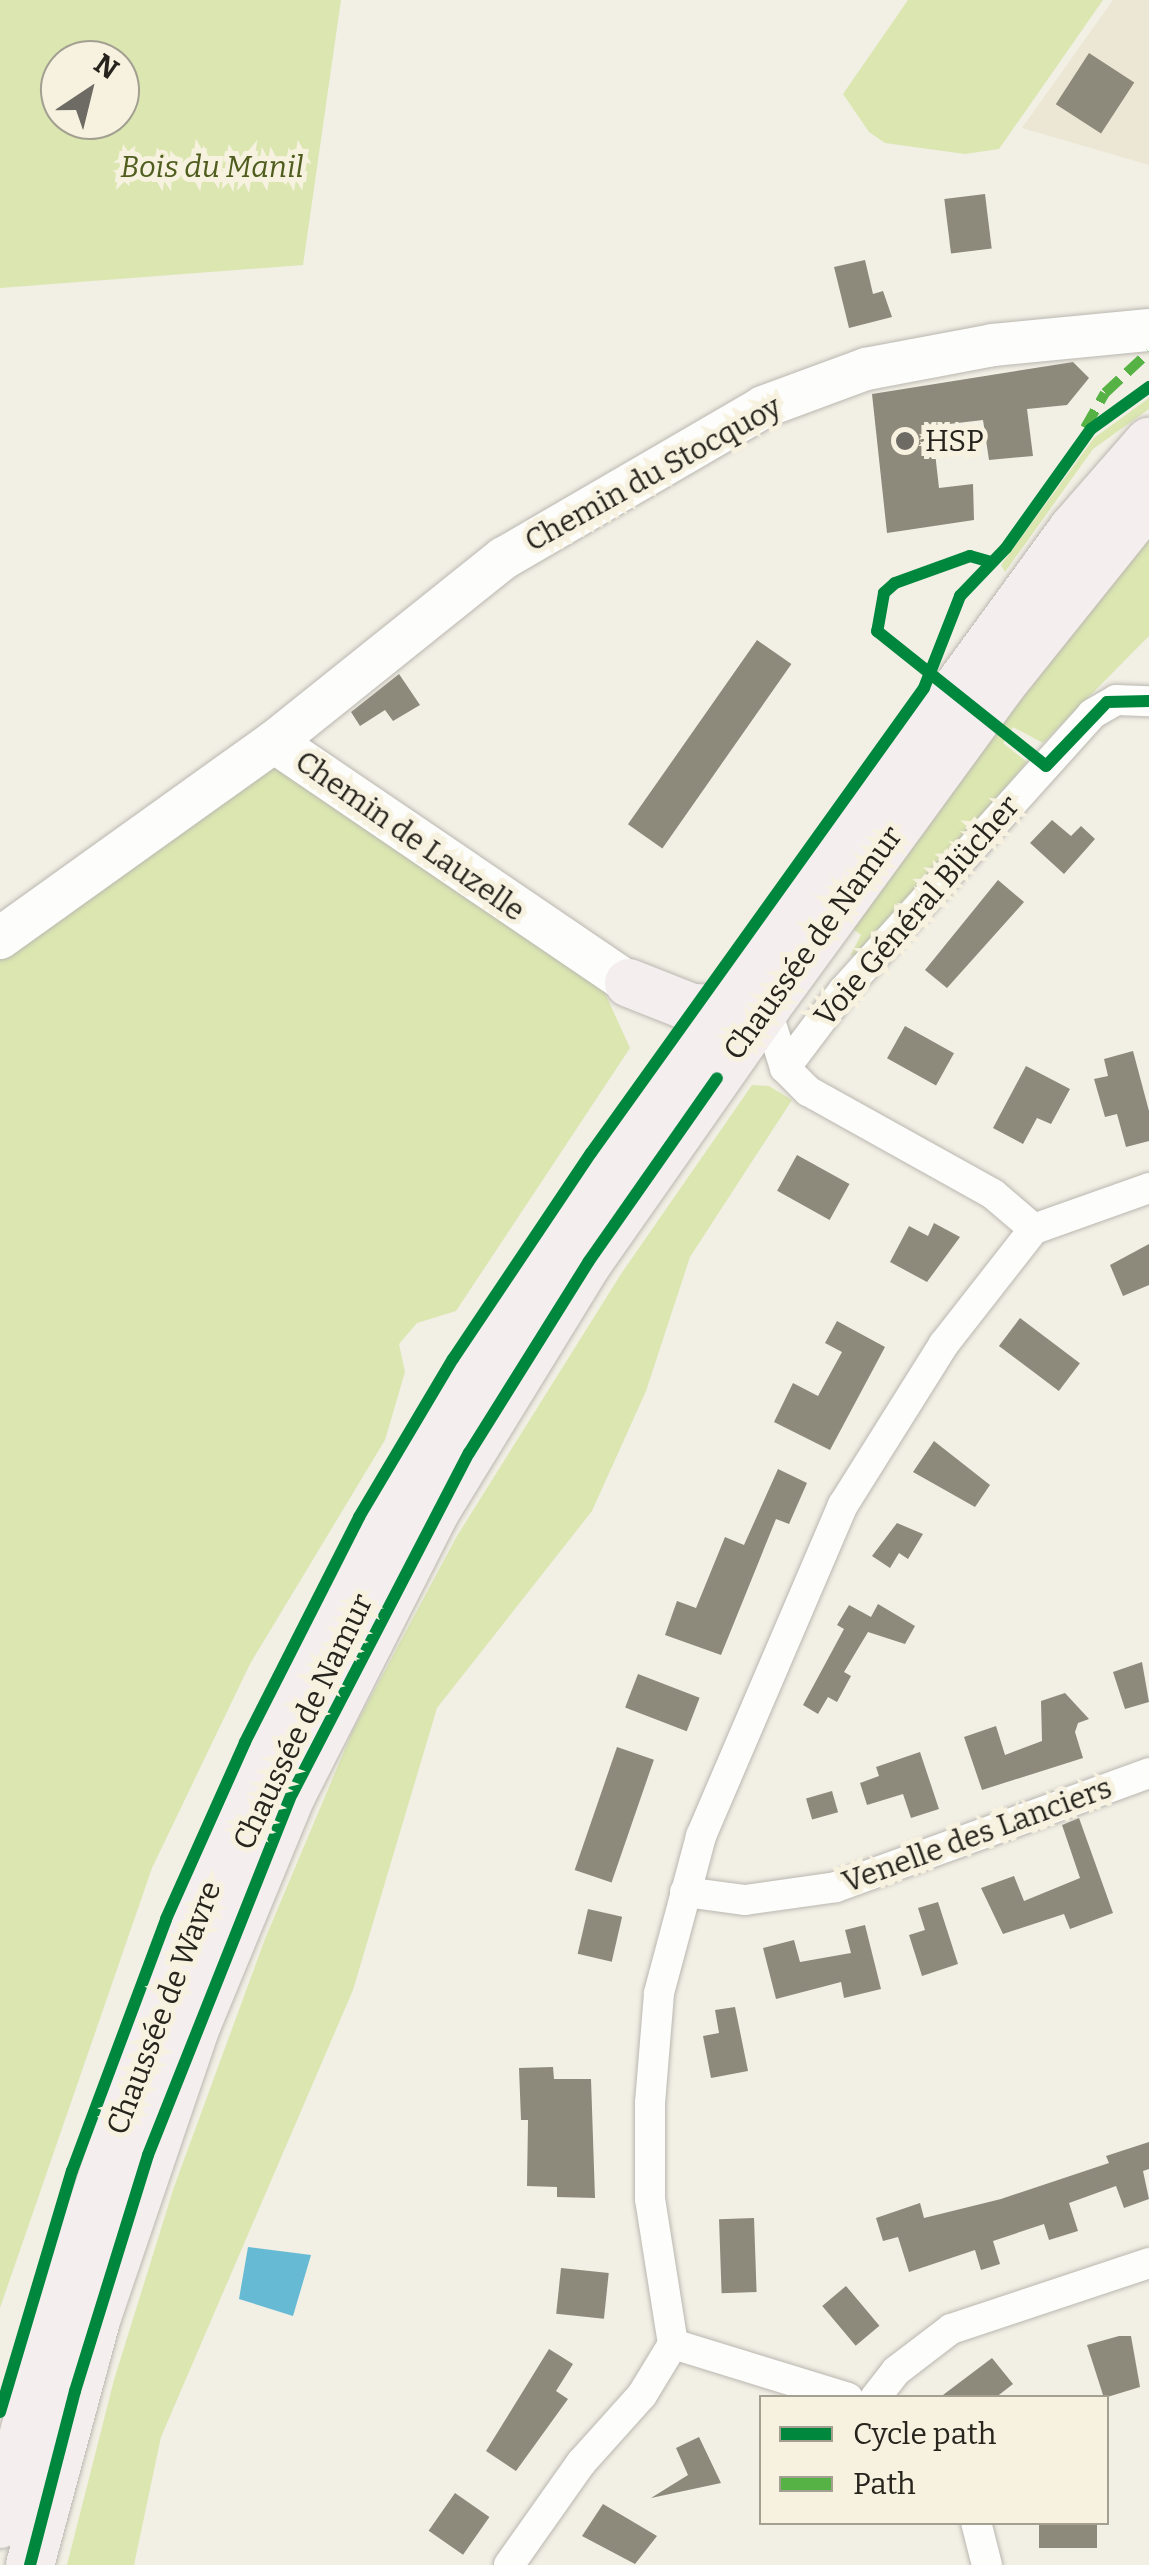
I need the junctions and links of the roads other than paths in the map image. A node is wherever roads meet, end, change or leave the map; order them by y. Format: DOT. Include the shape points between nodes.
graph roads {
  1 [pos="1149,330"];
  2 [pos="1149,442"];
  3 [pos="1149,501"];
  4 [pos="1149,701"];
  5 [pos="274,742"];
  6 [pos="0,938"];
  7 [pos="628,982"];
  8 [pos="744,1008"];
  9 [pos="785,1068"];
  10 [pos="701,1070"];
  11 [pos="1149,1188"];
  12 [pos="1034,1229"];
  13 [pos="516,1311"];
  14 [pos="1149,1773"];
  15 [pos="685,1892"];
  16 [pos="1149,2263"];
  17 [pos="672,2344"];
  18 [pos="838,2395"];
  19 [pos="877,2395"];
  20 [pos="0,2524"];
  21 [pos="977,2525"];
  22 [pos="30,2565"];
  23 [pos="509,2565"];
  24 [pos="988,2565"];
  1 -- 5 [label="street, Chemin du Stocquoy" via="993,346 866,369 763,407 504,558"];
  2 -- 8 [label="main road, Chaussée de Namur" via="1073,529"];
  3 -- 8 [label="main road, Chaussée de Namur"];
  4 -- 9 [label="street, Voie Général Blücher" via="1116,700 1092,714 843,991"];
  5 -- 6 [label="street, Chemin de Lauzelle"];
  5 -- 7 [label="street, Chemin de Lauzelle"];
  7 -- 8 [label="main road" via="692,1008"];
  7 -- 10 [label="main road"];
  8 -- 9 [label="street"];
  8 -- 10 [label="main road, Chaussée de Namur"];
  9 -- 10 [label="street"];
  9 -- 12 [label="street" via="830,1108 993,1194"];
  10 -- 13 [label="main road, Chaussée de Namur"];
  10 -- 22 [label="main road, Chaussée de Namur" via="469,1453 292,1794 148,2155"];
  11 -- 12 [label="street"];
  12 -- 15 [label="street" via="944,1344 843,1505 780,1641"];
  13 -- 20 [label="main road, Chaussée de Wavre" via="337,1616 198,1916 89,2208"];
  14 -- 15 [label="street, Venelle des Lanciers" via="836,1887 745,1900"];
  15 -- 17 [label="street" via="659,1992 650,2103 650,2199"];
  16 -- 19 [label="street" via="951,2328"];
  17 -- 18 [label="street"];
  17 -- 23 [label="street" via="642,2395 581,2462"];
  21 -- 24 [label="street"];
}
